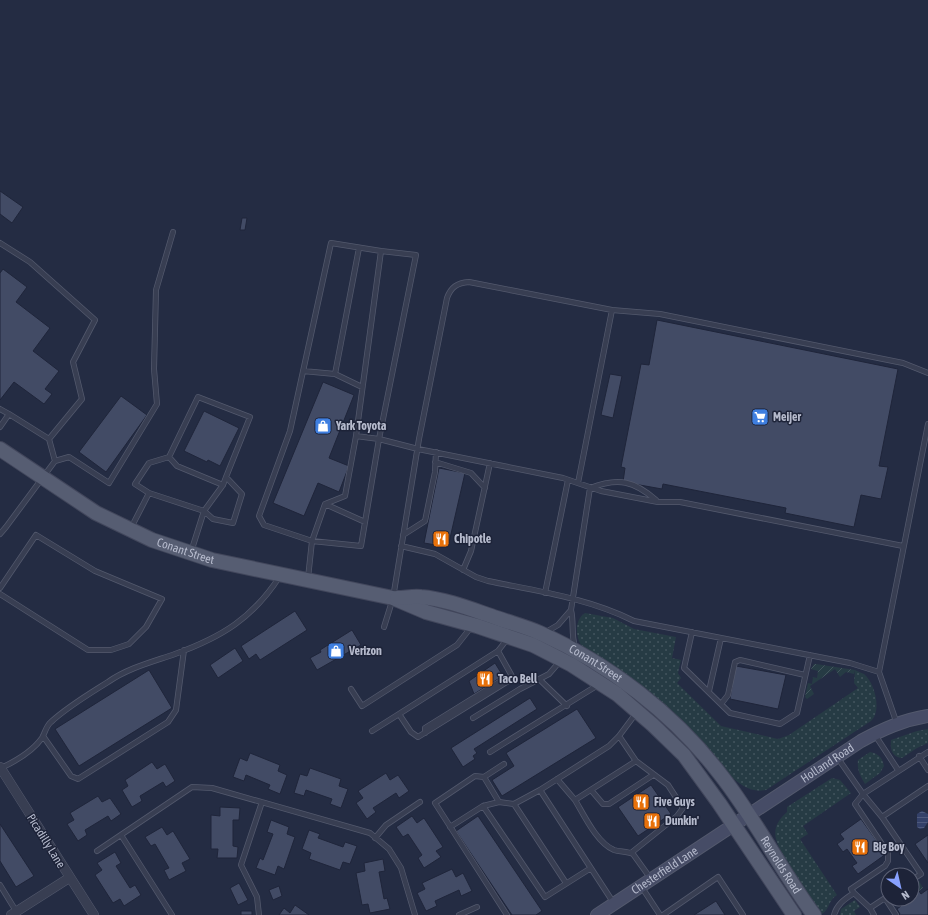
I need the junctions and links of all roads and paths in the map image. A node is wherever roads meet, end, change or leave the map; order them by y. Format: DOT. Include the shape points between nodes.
graph roads {
  1 [pos="172,232"];
  2 [pos="0,243"];
  3 [pos="359,248"];
  4 [pos="381,251"];
  5 [pos="612,310"];
  6 [pos="303,371"];
  7 [pos="928,373"];
  8 [pos="335,374"];
  9 [pos="362,387"];
  10 [pos="0,409"];
  11 [pos="9,414"];
  12 [pos="928,424"];
  13 [pos="0,427"];
  14 [pos="356,436"];
  15 [pos="50,439"];
  16 [pos="380,439"];
  17 [pos="418,449"];
  18 [pos="0,450"];
  19 [pos="436,452"];
  20 [pos="170,457"];
  21 [pos="55,461"];
  22 [pos="435,462"];
  23 [pos="490,464"];
  24 [pos="42,477"];
  25 [pos="226,477"];
  26 [pos="568,480"];
  27 [pos="578,483"];
  28 [pos="223,486"];
  29 [pos="485,488"];
  30 [pos="590,488"];
  31 [pos="149,493"];
  32 [pos="658,502"];
  33 [pos="324,504"];
  34 [pos="204,510"];
  35 [pos="365,522"];
  36 [pos="130,530"];
  37 [pos="0,534"];
  38 [pos="403,535"];
  39 [pos="312,541"];
  40 [pos="401,546"];
  41 [pos="903,546"];
  42 [pos="191,554"];
  43 [pos="463,570"];
  44 [pos="281,574"];
  45 [pos="308,580"];
  46 [pos="0,588"];
  47 [pos="545,593"];
  48 [pos="0,594"];
  49 [pos="393,598"];
  50 [pos="573,599"];
  51 [pos="571,610"];
  52 [pos="473,624"];
  53 [pos="384,627"];
  54 [pos="534,631"];
  55 [pos="692,632"];
  56 [pos="509,637"];
  57 [pos="721,638"];
  58 [pos="184,650"];
  59 [pos="498,651"];
  60 [pos="579,654"];
  61 [pos="810,655"];
  62 [pos="562,659"];
  63 [pos="879,672"];
  64 [pos="805,675"];
  65 [pos="539,679"];
  66 [pos="601,683"];
  67 [pos="351,689"];
  68 [pos="709,691"];
  69 [pos="721,704"];
  70 [pos="567,706"];
  71 [pos="637,711"];
  72 [pos="399,714"];
  73 [pos="928,716"];
  74 [pos="473,718"];
  75 [pos="897,724"];
  76 [pos="372,731"];
  77 [pos="874,734"];
  78 [pos="43,736"];
  79 [pos="619,736"];
  80 [pos="490,752"];
  81 [pos="928,752"];
  82 [pos="919,756"];
  83 [pos="837,757"];
  84 [pos="636,761"];
  85 [pos="504,764"];
  86 [pos="0,767"];
  87 [pos="898,770"];
  88 [pos="928,770"];
  89 [pos="654,775"];
  90 [pos="484,777"];
  91 [pos="557,779"];
  92 [pos="928,786"];
  93 [pos="540,790"];
  94 [pos="591,790"];
  95 [pos="863,794"];
  96 [pos="576,800"];
  97 [pos="262,802"];
  98 [pos="420,802"];
  99 [pos="499,802"];
  100 [pos="514,804"];
  101 [pos="483,806"];
  102 [pos="750,814"];
  103 [pos="882,816"];
  104 [pos="733,825"];
  105 [pos="450,827"];
  106 [pos="121,835"];
  107 [pos="375,838"];
  108 [pos="97,851"];
  109 [pos="631,853"];
  110 [pos="916,867"];
  111 [pos="591,868"];
  112 [pos="69,878"];
  113 [pos="646,883"];
  114 [pos="566,884"];
  115 [pos="0,885"];
  116 [pos="852,891"];
  117 [pos="880,901"];
  118 [pos="614,904"];
  119 [pos="477,907"];
  120 [pos="870,908"];
  121 [pos="671,910"];
  122 [pos="14,913"];
  123 [pos="792,914"];
  124 [pos="94,915"];
  125 [pos="172,915"];
  126 [pos="259,915"];
  127 [pos="415,915"];
  128 [pos="459,915"];
  129 [pos="507,915"];
  130 [pos="597,915"];
  131 [pos="660,915"];
  132 [pos="663,915"];
  133 [pos="674,915"];
  134 [pos="743,915"];
  135 [pos="814,915"];
  136 [pos="834,915"];
  137 [pos="874,915"];
  1 -- 21 [label="lane" via="156,290 154,369 157,404 109,483 69,457"];
  2 -- 15 [label="lane" via="30,262 94,320 73,362 82,398"];
  3 -- 4 [label="lane"];
  3 -- 6 [label="lane" via="331,243"];
  3 -- 8 [label="lane"];
  4 -- 9 [label="lane"];
  4 -- 16 [label="lane" via="416,255"];
  5 -- 7 [label="lane" via="668,316 903,363"];
  5 -- 17 [label="lane" via="469,282 461,282 454,286 447,298"];
  5 -- 27 [label="lane"];
  6 -- 8 [label="lane"];
  6 -- 39 [label="lane" via="290,431 259,516 264,525"];
  8 -- 9 [label="lane"];
  9 -- 14 [label="lane"];
  10 -- 11 [label="lane"];
  11 -- 13 [label="lane"];
  11 -- 15 [label="lane"];
  12 -- 41 [label="lane"];
  14 -- 16 [label="lane"];
  14 -- 33 [label="lane" via="345,496"];
  15 -- 21 [label="lane"];
  16 -- 17 [label="lane"];
  16 -- 35 [label="lane"];
  17 -- 19 [label="lane"];
  17 -- 38 [label="lane"];
  18 -- 24 [label="main road, Conant Street"];
  19 -- 22 [label="lane"];
  19 -- 23 [label="lane"];
  20 -- 25 [label="lane" via="198,397 250,417"];
  20 -- 28 [label="lane" via="177,466"];
  20 -- 31 [label="lane" via="149,462 135,484"];
  21 -- 24 [label="lane"];
  22 -- 29 [label="lane" via="471,473"];
  22 -- 38 [label="lane" via="425,521"];
  23 -- 26 [label="lane"];
  23 -- 29 [label="lane"];
  24 -- 36 [label="main road, Conant Street" via="96,513"];
  24 -- 37 [label="lane"];
  25 -- 28 [label="lane"];
  25 -- 34 [label="lane" via="242,494 233,523 213,519"];
  26 -- 27 [label="lane"];
  26 -- 47 [label="lane"];
  27 -- 30 [label="lane"];
  28 -- 34 [label="lane"];
  29 -- 43 [label="lane" via="471,551"];
  30 -- 32 [label="lane"];
  30 -- 32 [label="lane" via="607,481 640,486"];
  30 -- 50 [label="lane"];
  31 -- 34 [label="lane"];
  31 -- 36 [label="lane"];
  32 -- 41 [label="lane" via="680,502"];
  33 -- 35 [label="lane"];
  33 -- 39 [label="lane"];
  34 -- 42 [label="lane"];
  35 -- 39 [label="lane" via="360,546"];
  36 -- 42 [label="main road, Conant Street"];
  38 -- 40 [label="lane"];
  39 -- 45 [label="lane"];
  40 -- 43 [label="lane" via="435,554"];
  40 -- 49 [label="lane"];
  41 -- 63 [label="lane"];
  42 -- 44 [label="main road, Conant Street"];
  43 -- 47 [label="lane" via="488,581"];
  44 -- 45 [label="main road, Conant Street"];
  44 -- 58 [label="lane" via="266,597 251,612 224,633"];
  45 -- 49 [label="main road, Conant Street"];
  46 -- 48 [label="lane" via="36,536 95,571 162,599 146,628 129,644 111,650 88,650"];
  47 -- 50 [label="lane"];
  49 -- 52 [label="main road, Conant Street" via="426,612"];
  49 -- 53 [label="lane"];
  49 -- 54 [label="main road, Conant Street" via="422,597 470,609"];
  50 -- 51 [label="lane"];
  50 -- 55 [label="lane" via="611,610 634,621"];
  51 -- 54 [label="lane" via="553,629"];
  51 -- 60 [label="lane" via="573,640"];
  52 -- 56 [label="main road, Conant Street"];
  52 -- 67 [label="lane" via="457,645 362,706"];
  54 -- 60 [label="main road, Conant Street"];
  55 -- 57 [label="lane"];
  55 -- 68 [label="lane" via="684,668"];
  56 -- 59 [label="lane"];
  56 -- 62 [label="main road, Conant Street"];
  57 -- 61 [label="lane"];
  57 -- 68 [label="lane"];
  58 -- 78 [label="lane" via="141,665 110,680 50,723"];
  58 -- 78 [label="lane" via="176,710 168,722 78,779 70,776"];
  59 -- 72 [label="lane"];
  59 -- 72 [label="lane" via="513,678 510,680 418,737 411,732"];
  60 -- 102 [label="main road, Conant Street" via="631,688 675,725 711,762"];
  61 -- 63 [label="lane"];
  61 -- 64 [label="lane"];
  62 -- 65 [label="lane" via="549,674"];
  62 -- 66 [label="main road, Conant Street"];
  63 -- 75 [label="lane"];
  64 -- 69 [label="lane" via="740,660 736,662 728,695"];
  64 -- 69 [label="lane" via="797,713 780,724 730,713"];
  65 -- 70 [label="lane"];
  65 -- 74 [label="lane"];
  66 -- 70 [label="lane"];
  66 -- 71 [label="main road, Conant Street"];
  68 -- 69 [label="lane"];
  70 -- 80 [label="lane"];
  71 -- 79 [label="lane"];
  71 -- 104 [label="main road, Conant Street" via="684,755"];
  72 -- 76 [label="lane"];
  73 -- 75 [label="street, Holland Road"];
  75 -- 77 [label="street, Holland Road"];
  77 -- 83 [label="street, Holland Road"];
  77 -- 87 [label="lane"];
  78 -- 86 [label="lane" via="36,746 17,760"];
  79 -- 84 [label="lane"];
  79 -- 91 [label="lane" via="609,746"];
  81 -- 82 [label="lane"];
  82 -- 87 [label="lane"];
  82 -- 88 [label="lane"];
  83 -- 95 [label="lane"];
  83 -- 102 [label="street, Holland Road"];
  84 -- 89 [label="lane"];
  84 -- 94 [label="lane"];
  85 -- 90 [label="lane"];
  86 -- 112 [label="street, Picadilly Lane"];
  87 -- 95 [label="lane"];
  89 -- 94 [label="lane" via="609,804 603,804"];
  89 -- 109 [label="lane" via="668,785 683,808 677,816"];
  90 -- 99 [label="lane"];
  90 -- 105 [label="lane" via="475,776 435,803"];
  91 -- 93 [label="lane"];
  91 -- 96 [label="lane"];
  92 -- 103 [label="lane"];
  93 -- 100 [label="lane"];
  93 -- 111 [label="lane"];
  94 -- 96 [label="lane"];
  95 -- 103 [label="lane"];
  95 -- 116 [label="lane" via="855,804 888,853 888,861"];
  96 -- 109 [label="lane" via="589,825 607,846"];
  97 -- 106 [label="lane" via="212,788 192,787"];
  97 -- 107 [label="lane" via="370,833"];
  97 -- 126 [label="lane" via="241,865 257,897"];
  98 -- 107 [label="lane" via="386,825"];
  99 -- 100 [label="lane"];
  99 -- 101 [label="lane"];
  100 -- 114 [label="lane"];
  101 -- 105 [label="lane"];
  101 -- 114 [label="lane" via="545,898"];
  102 -- 104 [label="street, Holland Road"];
  102 -- 135 [label="main road, Reynolds Road" via="764,840"];
  103 -- 110 [label="lane"];
  104 -- 113 [label="street, Chesterfield Lane"];
  104 -- 123 [label="main road, Reynolds Road"];
  105 -- 129 [label="lane"];
  106 -- 108 [label="lane"];
  106 -- 125 [label="lane"];
  107 -- 127 [label="lane" via="389,849 401,868"];
  109 -- 113 [label="lane"];
  111 -- 114 [label="lane"];
  111 -- 118 [label="lane"];
  112 -- 122 [label="street"];
  112 -- 124 [label="street, Picadilly Lane"];
  113 -- 118 [label="street, Chesterfield Lane"];
  113 -- 131 [label="lane"];
  115 -- 122 [label="lane"];
  116 -- 120 [label="lane"];
  116 -- 136 [label="lane" via="841,902"];
  117 -- 120 [label="lane"];
  118 -- 130 [label="street, Chesterfield Lane"];
  119 -- 128 [label="lane"];
  120 -- 137 [label="lane"];
  121 -- 132 [label="lane"];
  121 -- 133 [label="lane"];
  121 -- 134 [label="lane" via="718,877"];
}
